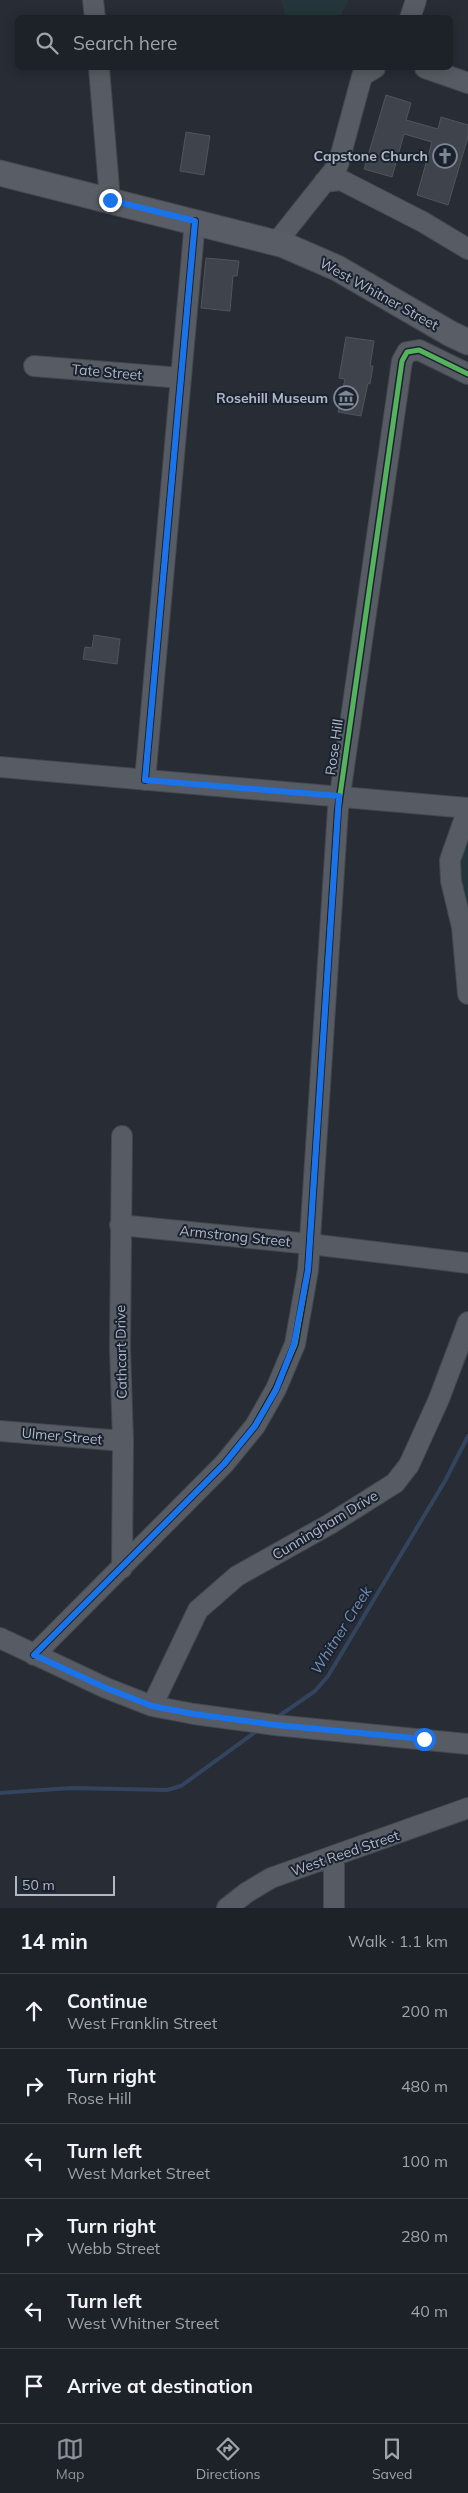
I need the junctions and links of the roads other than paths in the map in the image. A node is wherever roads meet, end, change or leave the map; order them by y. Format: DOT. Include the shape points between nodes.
graph roads {
  1 [pos="93,0"];
  2 [pos="416,0"];
  3 [pos="95,15"];
  4 [pos="411,15"];
  5 [pos="99,70"];
  6 [pos="372,70"];
  7 [pos="431,70"];
  8 [pos="468,82"];
  9 [pos="0,173"];
  10 [pos="324,182"];
  11 [pos="110,200"];
  12 [pos="195,221"];
  13 [pos="276,243"];
  14 [pos="468,249"];
  15 [pos="468,342"];
  16 [pos="34,366"];
  17 [pos="468,374"];
  18 [pos="181,378"];
  19 [pos="0,767"];
  20 [pos="145,780"];
  21 [pos="339,796"];
  22 [pos="468,808"];
  23 [pos="468,994"];
  24 [pos="122,1136"];
  25 [pos="120,1225"];
  26 [pos="310,1244"];
  27 [pos="468,1263"];
  28 [pos="468,1322"];
  29 [pos="0,1431"];
  30 [pos="123,1441"];
  31 [pos="122,1568"];
  32 [pos="0,1638"];
  33 [pos="34,1655"];
  34 [pos="152,1706"];
  35 [pos="468,1744"];
  36 [pos="468,1808"];
  37 [pos="334,1857"];
  38 [pos="227,1908"];
  39 [pos="334,1908"];
  1 -- 3 [label="street"];
  2 -- 4 [label="street"];
  5 -- 11 [label="street"];
  6 -- 10 [label="street" via="362,76 338,165"];
  7 -- 8 [label="street"];
  9 -- 11 [label="main road, West Whitner Street"];
  10 -- 13 [label="street"];
  10 -- 14 [label="street" via="341,180"];
  11 -- 12 [label="main road, West Whitner Street"];
  12 -- 13 [label="main road, West Whitner Street"];
  12 -- 18 [label="street"];
  13 -- 15 [label="main road, West Whitner Street" via="337,268"];
  16 -- 18 [label="street, Tate Street"];
  17 -- 21 [label="street, Rose Hill" via="419,350 407,352 402,361"];
  18 -- 20 [label="street"];
  19 -- 20 [label="street"];
  20 -- 21 [label="street"];
  21 -- 22 [label="street"];
  21 -- 26 [label="street, Rose Hill"];
  22 -- 23 [label="street" via="450,860 451,881 462,927"];
  24 -- 25 [label="street, Cathcart Drive"];
  25 -- 26 [label="street, Armstrong Street"];
  25 -- 30 [label="street, Cathcart Drive"];
  26 -- 27 [label="street, Armstrong Street"];
  26 -- 31 [label="street, Rose Hill" via="294,1344 276,1390 255,1426 224,1464"];
  28 -- 34 [label="street, Cunningham Drive" via="439,1399 413,1456 395,1483 238,1576 198,1610"];
  29 -- 30 [label="street, Ulmer Street"];
  30 -- 31 [label="street, Cathcart Drive"];
  31 -- 33 [label="street, Rose Hill"];
  32 -- 33 [label="street"];
  33 -- 34 [label="street"];
  34 -- 35 [label="street" via="249,1722"];
  36 -- 37 [label="street, West Reed Street"];
  37 -- 38 [label="street, West Reed Street" via="271,1878"];
  37 -- 39 [label="street"];
}
